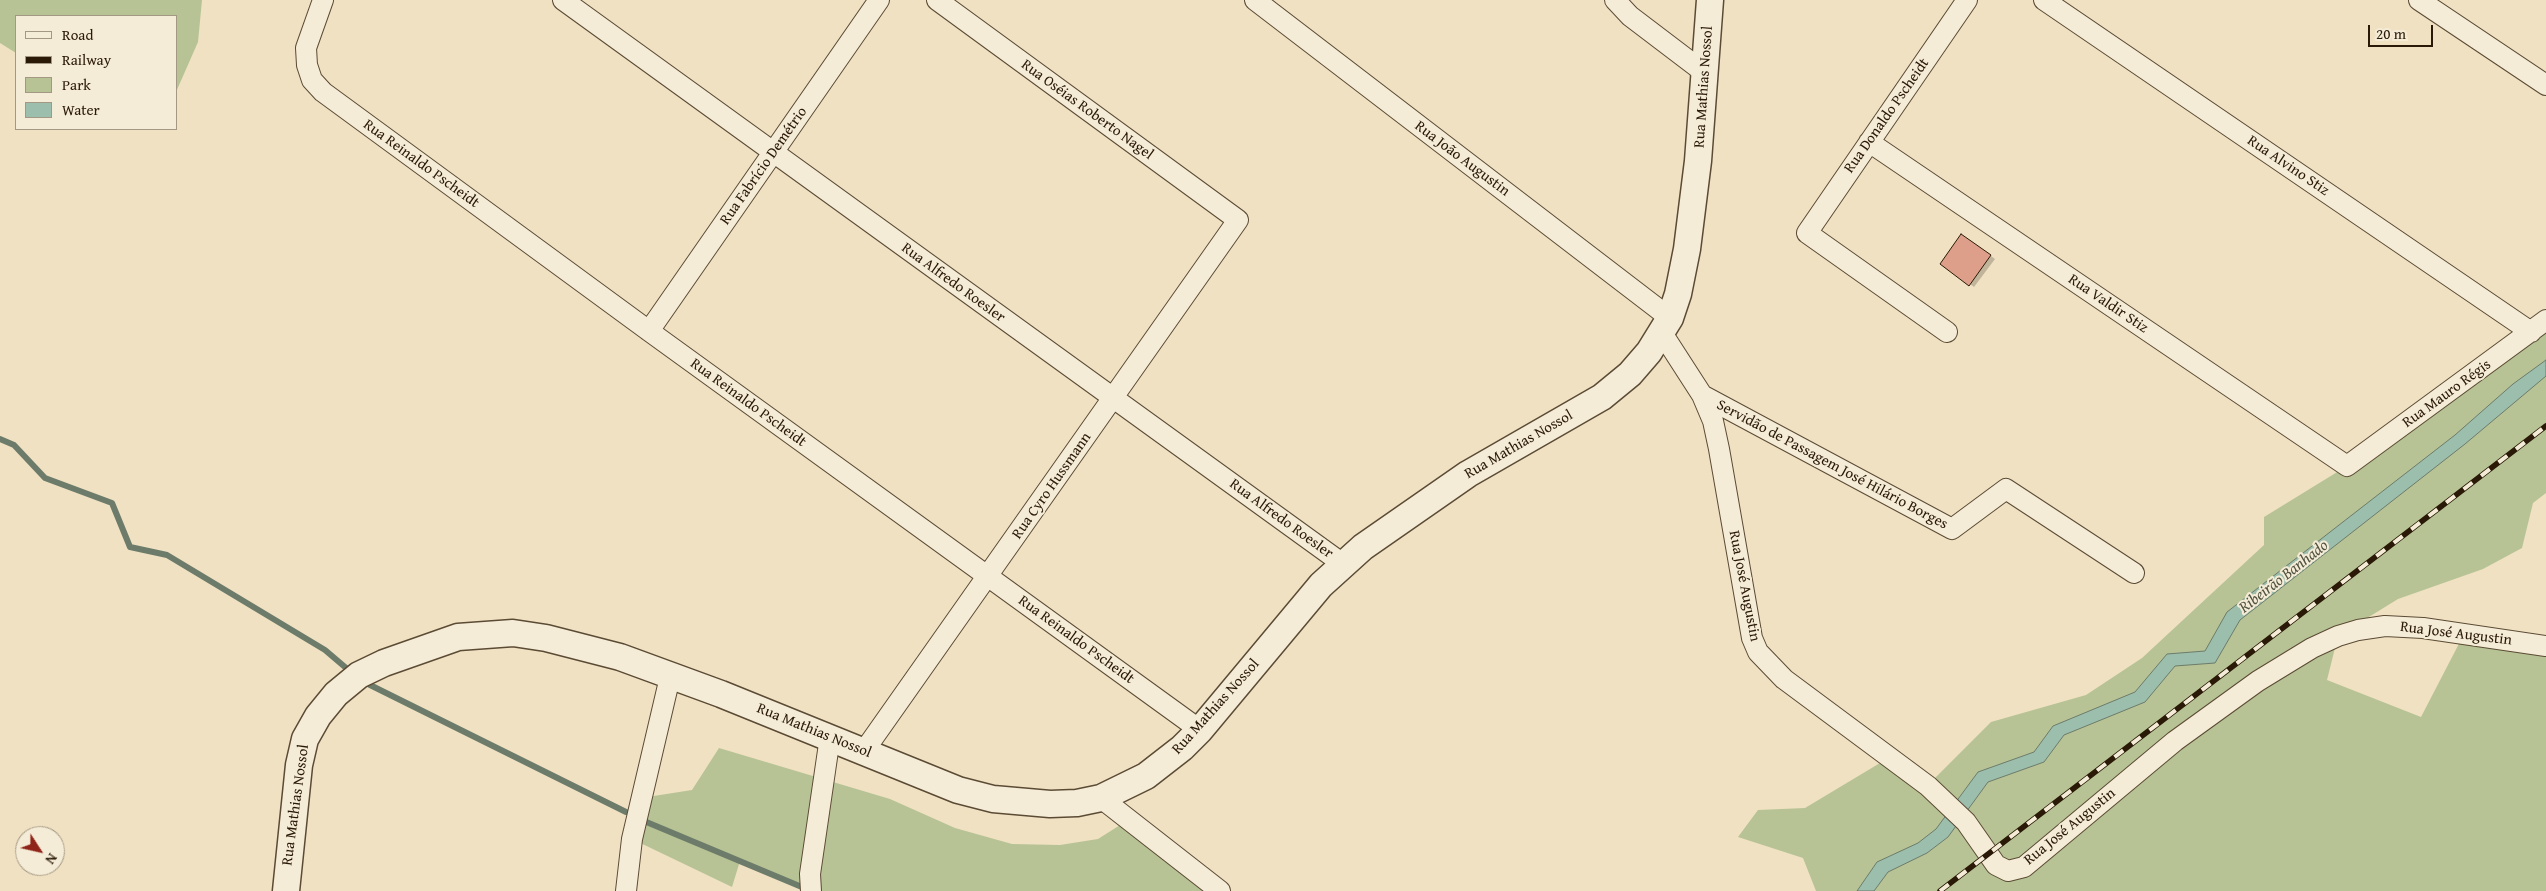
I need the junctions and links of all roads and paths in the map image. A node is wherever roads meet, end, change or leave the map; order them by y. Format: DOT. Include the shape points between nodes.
graph roads {
  1 [pos="323,0"];
  2 [pos="563,0"];
  3 [pos="879,0"];
  4 [pos="937,0"];
  5 [pos="1255,0"];
  6 [pos="1615,0"];
  7 [pos="1710,0"];
  8 [pos="1967,0"];
  9 [pos="2044,0"];
  10 [pos="2419,0"];
  11 [pos="1705,73"];
  12 [pos="2546,85"];
  13 [pos="1869,142"];
  14 [pos="773,152"];
  15 [pos="1238,220"];
  16 [pos="1666,325"];
  17 [pos="2539,326"];
  18 [pos="649,331"];
  19 [pos="1947,332"];
  20 [pos="1702,395"];
  21 [pos="1113,399"];
  22 [pos="2347,466"];
  23 [pos="1343,564"];
  24 [pos="2134,573"];
  25 [pos="988,576"];
  26 [pos="2546,646"];
  27 [pos="670,677"];
  28 [pos="1200,730"];
  29 [pos="830,737"];
  30 [pos="864,751"];
  31 [pos="1101,798"];
  32 [pos="286,891"];
  33 [pos="626,891"];
  34 [pos="811,891"];
  35 [pos="1220,891"];
  1 -- 18 [label="street, Rua Reinaldo Pscheidt" via="306,48 312,80 323,92"];
  2 -- 14 [label="street, Rua Alfredo Roesler"];
  3 -- 14 [label="street, Rua Fabrício Demétrio"];
  4 -- 15 [label="street, Rua Oséias Roberto Nagel"];
  5 -- 16 [label="street, Rua João Augustin"];
  6 -- 11 [label="street" via="1630,16"];
  7 -- 11 [label="street, Rua Mathias Nossol"];
  8 -- 13 [label="street, Rua Donaldo Pscheidt"];
  9 -- 17 [label="street, Rua Alvino Stiz"];
  10 -- 12 [label="street"];
  11 -- 16 [label="street, Rua Mathias Nossol" via="1687,249 1678,294"];
  13 -- 19 [label="street, Rua Donaldo Pscheidt" via="1806,233"];
  13 -- 22 [label="street, Rua Valdir Stiz"];
  14 -- 18 [label="street, Rua Fabrício Demétrio"];
  14 -- 21 [label="street, Rua Alfredo Roesler"];
  15 -- 21 [label="street, Rua Cyro Hussmann"];
  16 -- 20 [label="street, Rua José Augustin"];
  16 -- 23 [label="street, Rua Mathias Nossol" via="1630,374 1602,397 1468,474 1384,530"];
  17 -- 22 [label="street, Rua Mauro Régis"];
  18 -- 25 [label="street, Rua Reinaldo Pscheidt"];
  20 -- 24 [label="street, Servidão de Passagem José Hilário Borges" via="1952,530 2006,489"];
  20 -- 26 [label="street, Rua José Augustin" via="1720,449 1748,618 1758,652 1784,679 1912,772 1944,800 1966,822 1996,865 2008,871 2024,867 2175,741 2250,686 2312,648 2358,630 2385,626 2423,628"];
  21 -- 23 [label="street, Rua Alfredo Roesler"];
  21 -- 25 [label="street, Rua Cyro Hussmann"];
  23 -- 28 [label="street, Rua Mathias Nossol" via="1321,585"];
  25 -- 28 [label="street, Rua Reinaldo Pscheidt"];
  25 -- 30 [label="street, Rua Cyro Hussmann"];
  27 -- 29 [label="street, Rua Mathias Nossol"];
  27 -- 32 [label="street, Rua Mathias Nossol" via="620,657 513,633 458,637 359,675 336,694 304,738"];
  27 -- 33 [label="street" via="632,839"];
  28 -- 31 [label="street, Rua Mathias Nossol" via="1151,772"];
  29 -- 30 [label="street, Rua Mathias Nossol"];
  29 -- 34 [label="street" via="810,874"];
  30 -- 31 [label="street, Rua Mathias Nossol" via="958,790 993,798 1050,804"];
  31 -- 35 [label="street"];
}
